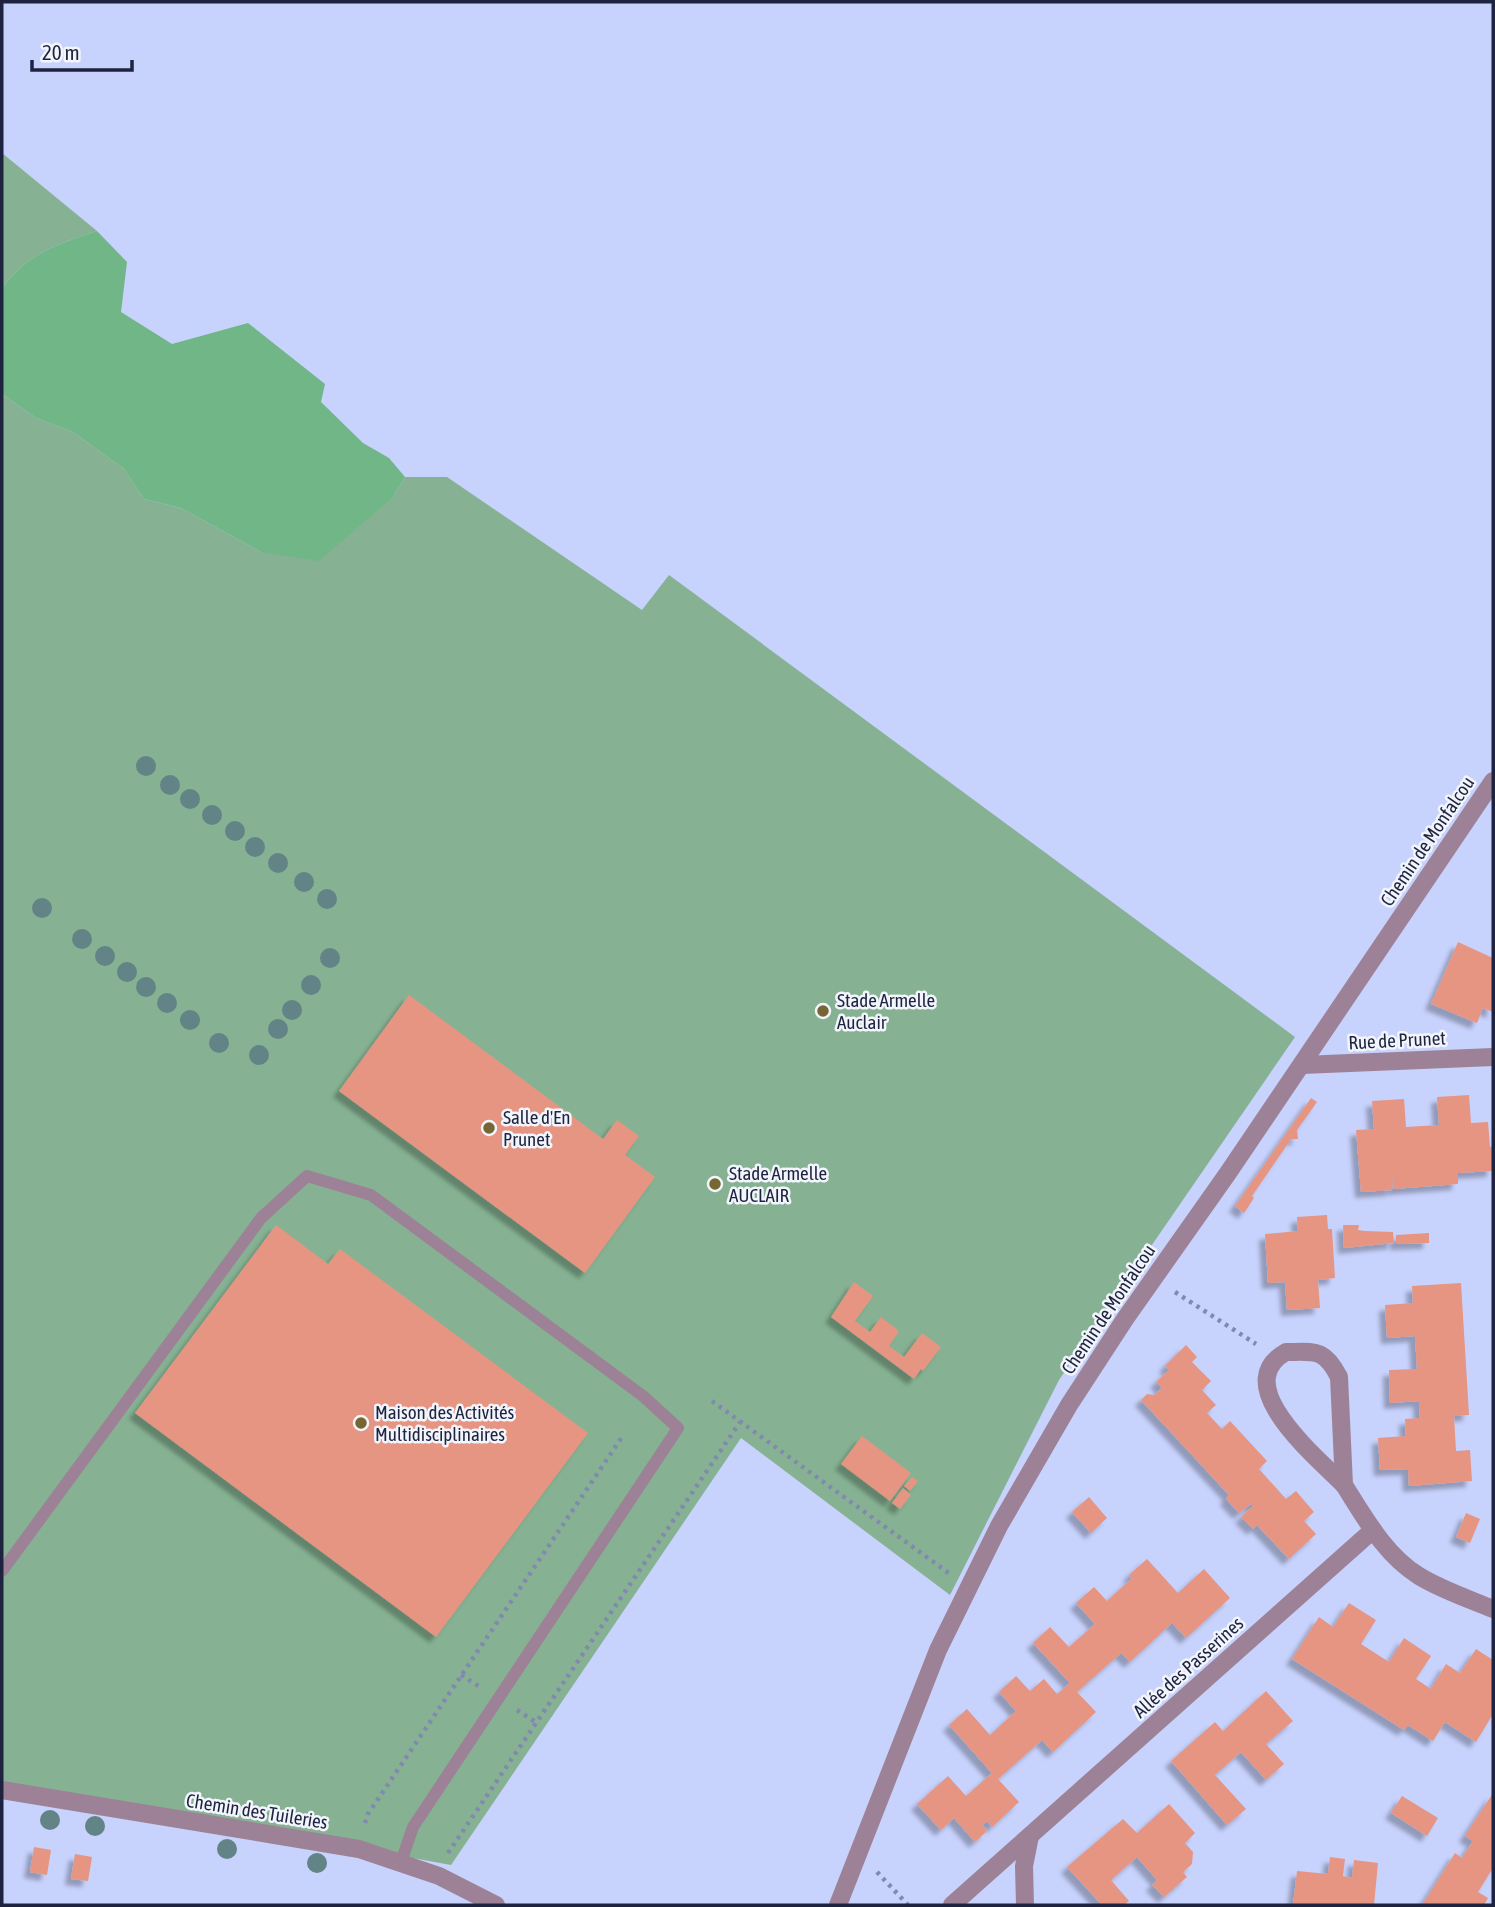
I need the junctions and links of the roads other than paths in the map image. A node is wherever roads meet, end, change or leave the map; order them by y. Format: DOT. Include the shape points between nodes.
graph roads {
  1 [pos="1493,781"];
  2 [pos="1493,1056"];
  3 [pos="1302,1065"];
  4 [pos="1344,1485"];
  5 [pos="1373,1530"];
  6 [pos="2,1571"];
  7 [pos="1493,1609"];
  8 [pos="2,1790"];
  9 [pos="1030,1836"];
  10 [pos="401,1862"];
  11 [pos="496,1905"];
  12 [pos="838,1905"];
  13 [pos="952,1905"];
  14 [pos="1025,1905"];
  1 -- 3 [label="street, Chemin de Monfalcou"];
  2 -- 3 [label="street, Rue de Prunet"];
  3 -- 12 [label="street, Chemin de Monfalcou" via="1069,1405 999,1525 938,1650"];
  4 -- 4 [label="street" via="1280,1418 1268,1397 1268,1370 1286,1352 1316,1352 1331,1361 1339,1377"];
  4 -- 5 [label="street"];
  5 -- 7 [label="street" via="1392,1554 1419,1576"];
  5 -- 9 [label="street, Allée des Passerines"];
  6 -- 10 [label="lane" via="261,1218 307,1176 371,1195 643,1396 678,1428 413,1827"];
  8 -- 10 [label="street, Chemin des Tuileries" via="359,1849"];
  9 -- 13 [label="street, Allée des Passerines"];
  9 -- 14 [label="street" via="1024,1866"];
  10 -- 11 [label="street, Chemin des Tuileries"];
}
